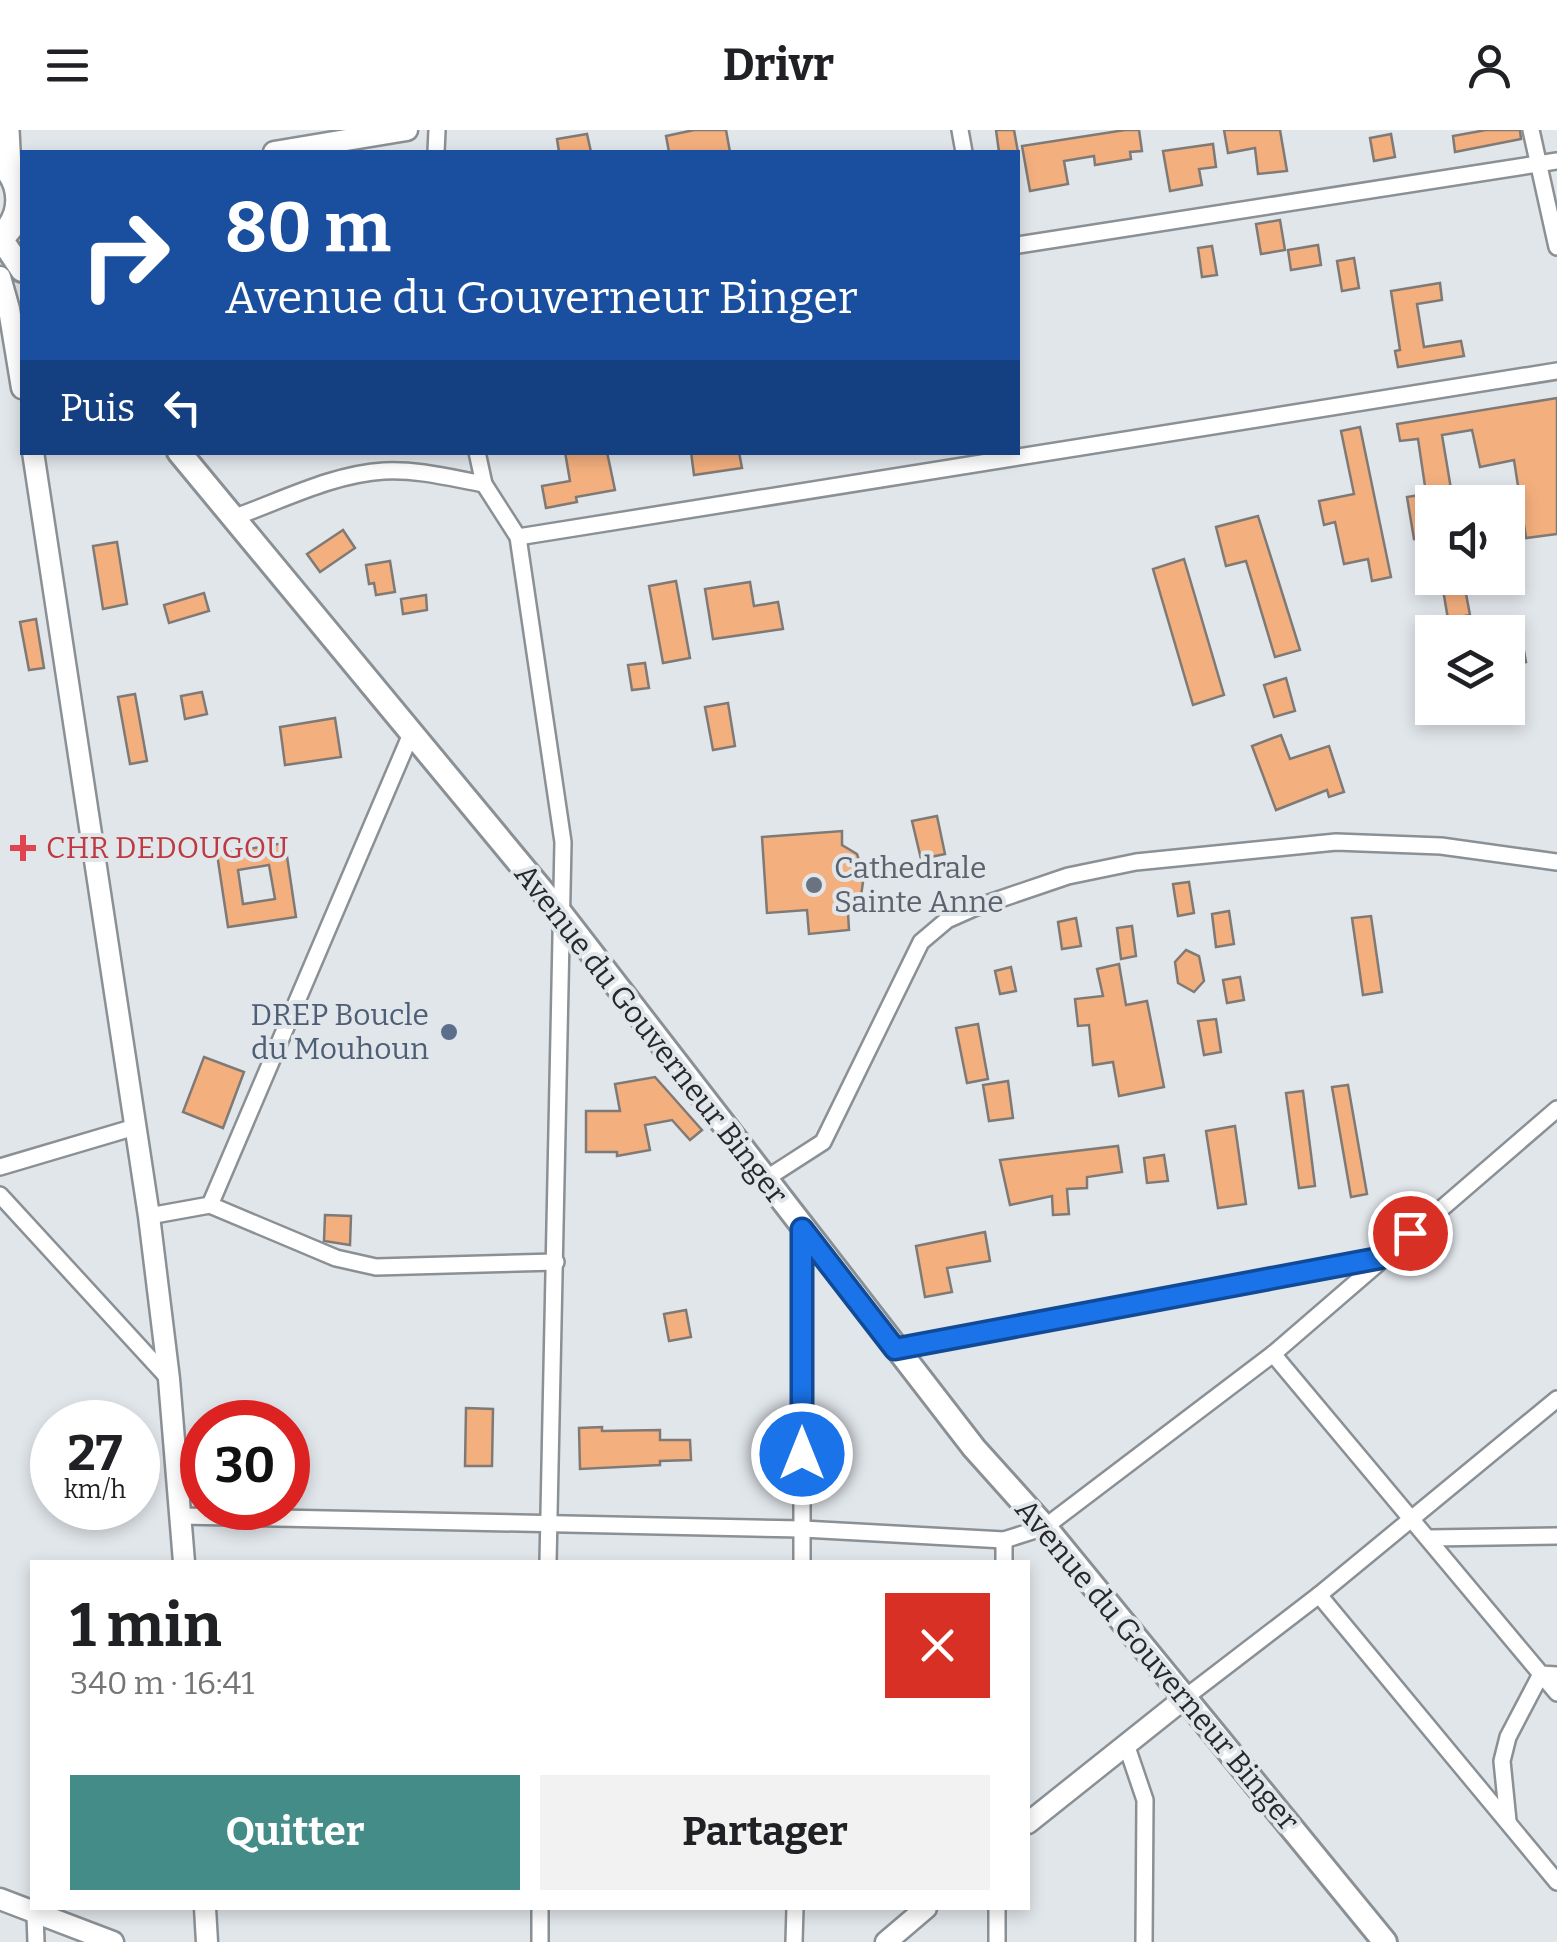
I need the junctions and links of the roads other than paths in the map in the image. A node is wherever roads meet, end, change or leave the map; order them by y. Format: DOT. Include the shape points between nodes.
graph roads {
  1 [pos="6,130"];
  2 [pos="407,130"];
  3 [pos="1532,130"];
  4 [pos="286,150"];
  5 [pos="1557,162"];
  6 [pos="1538,165"];
  7 [pos="11,170"];
  8 [pos="10,227"];
  9 [pos="1020,245"];
  10 [pos="1557,248"];
  11 [pos="20,263"];
  12 [pos="0,277"];
  13 [pos="1557,371"];
  14 [pos="20,375"];
  15 [pos="1020,454"];
  16 [pos="33,455"];
  17 [pos="182,455"];
  18 [pos="478,455"];
  19 [pos="1016,455"];
  20 [pos="484,484"];
  21 [pos="236,517"];
  22 [pos="518,537"];
  23 [pos="410,734"];
  24 [pos="1557,862"];
  25 [pos="560,911"];
  26 [pos="1557,1109"];
  27 [pos="135,1126"];
  28 [pos="0,1167"];
  29 [pos="764,1180"];
  30 [pos="0,1196"];
  31 [pos="210,1205"];
  32 [pos="148,1216"];
  33 [pos="802,1229"];
  34 [pos="1380,1258"];
  35 [pos="556,1262"];
  36 [pos="895,1349"];
  37 [pos="1273,1354"];
  38 [pos="169,1379"];
  39 [pos="1557,1399"];
  40 [pos="180,1505"];
  41 [pos="310,1518"];
  42 [pos="1412,1518"];
  43 [pos="549,1522"];
  44 [pos="1045,1527"];
  45 [pos="802,1529"];
  46 [pos="182,1530"];
  47 [pos="1557,1536"];
  48 [pos="1430,1538"];
  49 [pos="1004,1540"];
  50 [pos="184,1560"];
  51 [pos="548,1560"];
  52 [pos="802,1560"];
  53 [pos="1004,1560"];
  54 [pos="1319,1595"];
  55 [pos="1549,1674"];
  56 [pos="1557,1693"];
  57 [pos="1186,1697"];
  58 [pos="1127,1747"];
  59 [pos="1508,1820"];
  60 [pos="1030,1821"];
  61 [pos="1557,1882"];
  62 [pos="0,1900"];
  63 [pos="205,1910"];
  64 [pos="540,1910"];
  65 [pos="795,1910"];
  66 [pos="924,1910"];
  67 [pos="997,1910"];
  68 [pos="35,1914"];
  69 [pos="36,1942"];
  70 [pos="113,1942"];
  71 [pos="207,1942"];
  72 [pos="540,1942"];
  73 [pos="794,1942"];
  74 [pos="886,1942"];
  75 [pos="998,1942"];
  76 [pos="1144,1942"];
  77 [pos="1386,1942"];
  1 -- 7 [label="main road"];
  2 -- 4 [label="street"];
  3 -- 6 [label="street"];
  5 -- 6 [label="street"];
  6 -- 9 [label="street"];
  6 -- 10 [label="street"];
  7 -- 8 [label="main road" via="20,203"];
  8 -- 11 [label="main road"];
  12 -- 14 [label="street"];
  13 -- 15 [label="street"];
  16 -- 27 [label="street"];
  17 -- 21 [label="main road, Avenue du Gouverneur Binger"];
  18 -- 20 [label="street"];
  19 -- 22 [label="street"];
  20 -- 21 [label="street" via="384,471 339,479"];
  20 -- 22 [label="street"];
  21 -- 23 [label="main road, Avenue du Gouverneur Binger"];
  22 -- 25 [label="street" via="563,842"];
  23 -- 25 [label="main road, Avenue du Gouverneur Binger"];
  23 -- 31 [label="street"];
  24 -- 29 [label="street" via="1441,846 1336,842 1136,862 1068,876 974,908 921,942 823,1142"];
  25 -- 29 [label="main road, Avenue du Gouverneur Binger"];
  25 -- 35 [label="street"];
  26 -- 34 [label="street"];
  27 -- 28 [label="street"];
  27 -- 32 [label="street"];
  29 -- 33 [label="main road, Avenue du Gouverneur Binger"];
  30 -- 38 [label="street"];
  31 -- 32 [label="street"];
  31 -- 35 [label="street" via="336,1258 376,1267"];
  32 -- 38 [label="street"];
  33 -- 36 [label="main road, Avenue du Gouverneur Binger"];
  33 -- 45 [label="street"];
  34 -- 36 [label="street"];
  34 -- 37 [label="street"];
  35 -- 43 [label="street"];
  36 -- 44 [label="main road, Avenue du Gouverneur Binger"];
  37 -- 42 [label="street"];
  37 -- 44 [label="street"];
  38 -- 40 [label="street"];
  39 -- 42 [label="street"];
  41 -- 43 [label="street"];
  42 -- 48 [label="street"];
  42 -- 54 [label="street"];
  43 -- 45 [label="street"];
  43 -- 51 [label="street"];
  44 -- 49 [label="street"];
  44 -- 57 [label="main road, Avenue du Gouverneur Binger"];
  45 -- 49 [label="street"];
  45 -- 52 [label="street"];
  46 -- 50 [label="street"];
  47 -- 48 [label="street"];
  48 -- 55 [label="street"];
  49 -- 53 [label="street"];
  54 -- 57 [label="street"];
  54 -- 59 [label="street"];
  55 -- 56 [label="street"];
  55 -- 59 [label="street" via="1508,1736 1502,1761"];
  57 -- 58 [label="street"];
  57 -- 77 [label="main road, Avenue du Gouverneur Binger"];
  58 -- 60 [label="street"];
  58 -- 76 [label="street" via="1145,1800"];
  59 -- 61 [label="street"];
  62 -- 68 [label="street"];
  63 -- 71 [label="street"];
  64 -- 72 [label="street"];
  65 -- 73 [label="street"];
  66 -- 74 [label="street"];
  67 -- 75 [label="street"];
  68 -- 69 [label="street"];
  68 -- 70 [label="street"];
}
